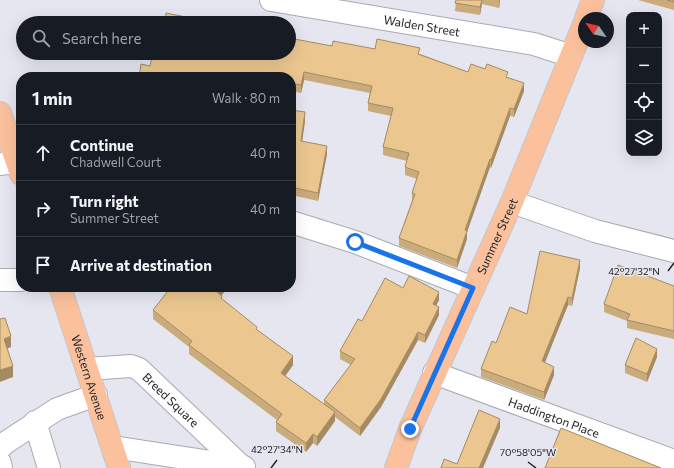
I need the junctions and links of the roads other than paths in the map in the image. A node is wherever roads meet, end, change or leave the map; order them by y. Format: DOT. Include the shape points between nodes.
graph roads {
  1 [pos="271,0"];
  2 [pos="594,0"];
  3 [pos="589,12"];
  4 [pos="578,39"];
  5 [pos="571,56"];
  6 [pos="0,113"];
  7 [pos="15,165"];
  8 [pos="512,202"];
  9 [pos="296,224"];
  10 [pos="674,251"];
  11 [pos="0,280"];
  12 [pos="16,280"];
  13 [pos="473,288"];
  14 [pos="62,292"];
  15 [pos="87,369"];
  16 [pos="434,373"];
  17 [pos="96,395"];
  18 [pos="35,422"];
  19 [pos="113,447"];
  20 [pos="0,448"];
  21 [pos="674,461"];
  22 [pos="0,464"];
  23 [pos="243,467"];
  24 [pos="1,468"];
  25 [pos="49,468"];
  26 [pos="119,468"];
  27 [pos="396,468"];
  1 -- 5 [label="street, Walden Street" via="534,44"];
  2 -- 3 [label="main road"];
  4 -- 5 [label="main road, Summer Street"];
  5 -- 8 [label="main road, Summer Street"];
  6 -- 7 [label="main road"];
  8 -- 10 [label="street" via="595,232"];
  8 -- 13 [label="main road, Summer Street"];
  9 -- 13 [label="street" via="361,244"];
  11 -- 12 [label="street"];
  13 -- 16 [label="main road, Summer Street"];
  14 -- 15 [label="main road, Western Avenue"];
  15 -- 17 [label="main road, Western Avenue"];
  15 -- 23 [label="street, Breed Square" via="131,366 139,369"];
  16 -- 21 [label="street, Haddington Place"];
  16 -- 27 [label="main road, Summer Street"];
  17 -- 18 [label="street" via="57,409"];
  17 -- 19 [label="main road, Western Avenue"];
  18 -- 20 [label="street"];
  18 -- 25 [label="street"];
  19 -- 23 [label="street, Breed Square"];
  19 -- 26 [label="main road, Western Avenue"];
  22 -- 24 [label="street"];
}
